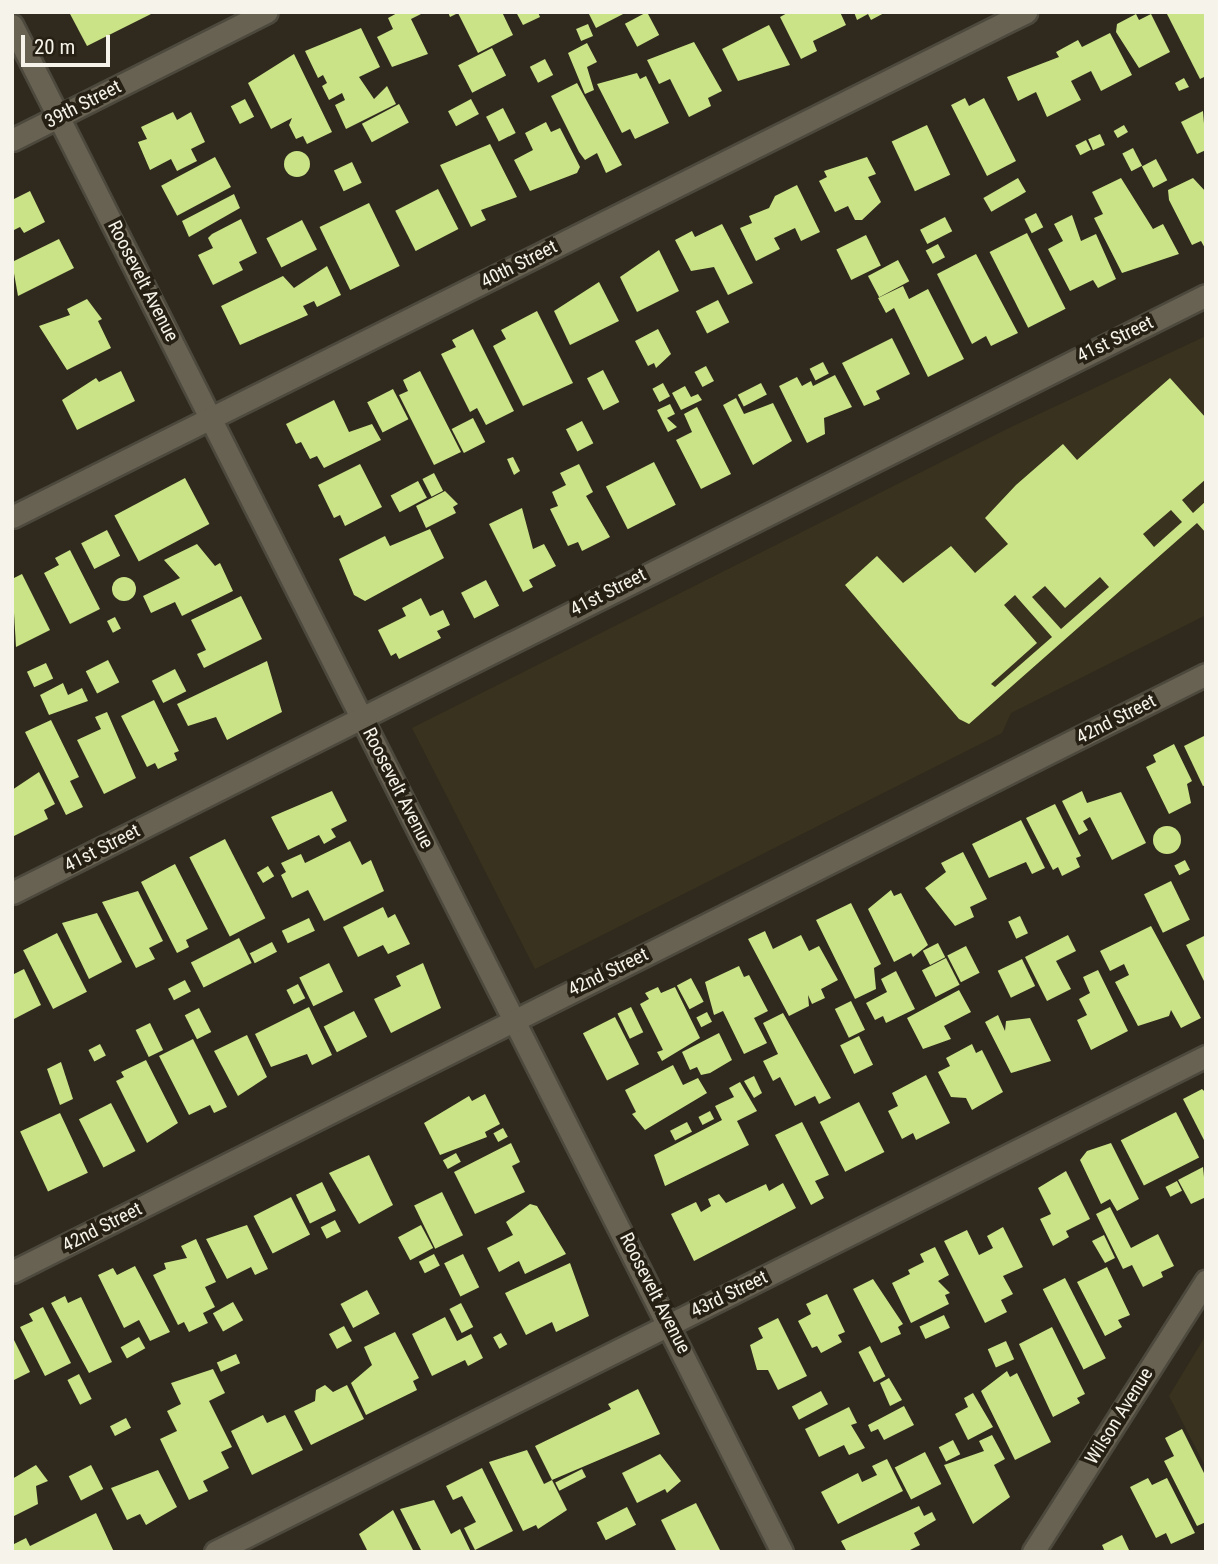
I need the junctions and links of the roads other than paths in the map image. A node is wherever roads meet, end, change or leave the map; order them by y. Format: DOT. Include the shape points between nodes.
graph roads {
  1 [pos="267,12"];
  2 [pos="1026,12"];
  3 [pos="12,24"];
  4 [pos="59,116"];
  5 [pos="12,140"];
  6 [pos="1206,295"];
  7 [pos="212,417"];
  8 [pos="12,517"];
  9 [pos="1206,674"];
  10 [pos="362,716"];
  11 [pos="12,894"];
  12 [pos="514,1018"];
  13 [pos="1206,1056"];
  14 [pos="12,1272"];
  15 [pos="1206,1280"];
  16 [pos="670,1323"];
  17 [pos="215,1552"];
  18 [pos="782,1552"];
  19 [pos="1033,1552"];
  1 -- 4 [label="street, 39th Street"];
  2 -- 7 [label="street, 40th Street"];
  3 -- 4 [label="street, Roosevelt Avenue"];
  4 -- 5 [label="street, 39th Street"];
  4 -- 7 [label="street, Roosevelt Avenue"];
  6 -- 10 [label="street, 41st Street"];
  7 -- 8 [label="street, 40th Street"];
  7 -- 10 [label="street, Roosevelt Avenue"];
  9 -- 12 [label="street, 42nd Street"];
  10 -- 11 [label="street, 41st Street"];
  10 -- 12 [label="street, Roosevelt Avenue"];
  12 -- 14 [label="street, 42nd Street"];
  12 -- 16 [label="street, Roosevelt Avenue"];
  13 -- 16 [label="street, 43rd Street"];
  15 -- 19 [label="street, Wilson Avenue"];
  16 -- 17 [label="street, 43rd Street"];
  16 -- 18 [label="street, Roosevelt Avenue"];
}
